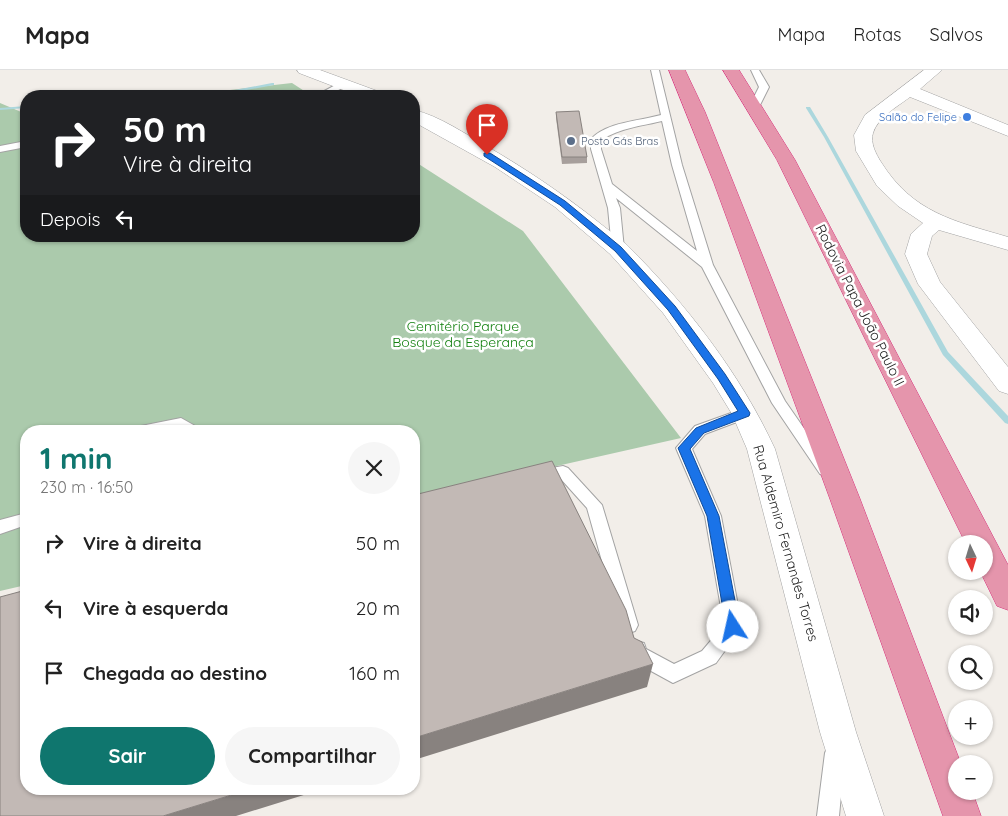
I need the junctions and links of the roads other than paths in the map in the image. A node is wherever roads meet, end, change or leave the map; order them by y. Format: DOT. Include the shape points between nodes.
graph roads {
  1 [pos="304,70"];
  2 [pos="656,70"];
  3 [pos="677,70"];
  4 [pos="731,70"];
  5 [pos="755,70"];
  6 [pos="934,70"];
  7 [pos="343,84"];
  8 [pos="332,90"];
  9 [pos="358,90"];
  10 [pos="909,90"];
  11 [pos="754,107"];
  12 [pos="666,117"];
  13 [pos="420,118"];
  14 [pos="1008,131"];
  15 [pos="20,145"];
  16 [pos="0,149"];
  17 [pos="608,186"];
  18 [pos="936,222"];
  19 [pos="1008,244"];
  20 [pos="618,249"];
  21 [pos="707,265"];
  22 [pos="1008,385"];
  23 [pos="745,413"];
  24 [pos="171,425"];
  25 [pos="184,425"];
  26 [pos="520,477"];
  27 [pos="845,499"];
  28 [pos="20,520"];
  29 [pos="0,527"];
  30 [pos="976,535"];
  31 [pos="993,567"];
  32 [pos="1008,596"];
  33 [pos="838,732"];
  34 [pos="828,816"];
  35 [pos="865,816"];
  36 [pos="962,816"];
  1 -- 7 [label="street"];
  2 -- 12 [label="lane"];
  3 -- 27 [label="highway" via="721,174"];
  4 -- 11 [label="highway, Rodovia Papa João Paulo II"];
  5 -- 11 [label="lane" via="764,87"];
  6 -- 10 [label="street"];
  7 -- 8 [label="lane"];
  7 -- 9 [label="street"];
  10 -- 14 [label="street"];
  10 -- 18 [label="street" via="871,120 863,136 865,151 884,182 905,202"];
  11 -- 30 [label="highway, Rodovia Papa João Paulo II" via="786,160"];
  12 -- 17 [label="lane" via="602,134 596,139"];
  12 -- 21 [label="lane"];
  13 -- 20 [label="street, Rua Aldemiro Fernandes Torres" via="502,163 562,203"];
  15 -- 16 [label="lane"];
  17 -- 20 [label="lane"];
  17 -- 21 [label="lane"];
  18 -- 19 [label="street"];
  18 -- 22 [label="street" via="922,234 916,254 929,284"];
  20 -- 23 [label="street, Rua Aldemiro Fernandes Torres" via="671,308"];
  21 -- 27 [label="lane" via="779,403"];
  23 -- 26 [label="lane" via="700,430 684,448 713,516 733,627 709,657 673,674 638,654 594,504 564,472"];
  23 -- 33 [label="street, Rua Aldemiro Fernandes Torres" via="761,449"];
  24 -- 25 [label="lane"];
  27 -- 36 [label="highway"];
  28 -- 29 [label="lane"];
  31 -- 32 [label="highway"];
  33 -- 34 [label="lane"];
  33 -- 35 [label="street, Rua Aldemiro Fernandes Torres"];
}
